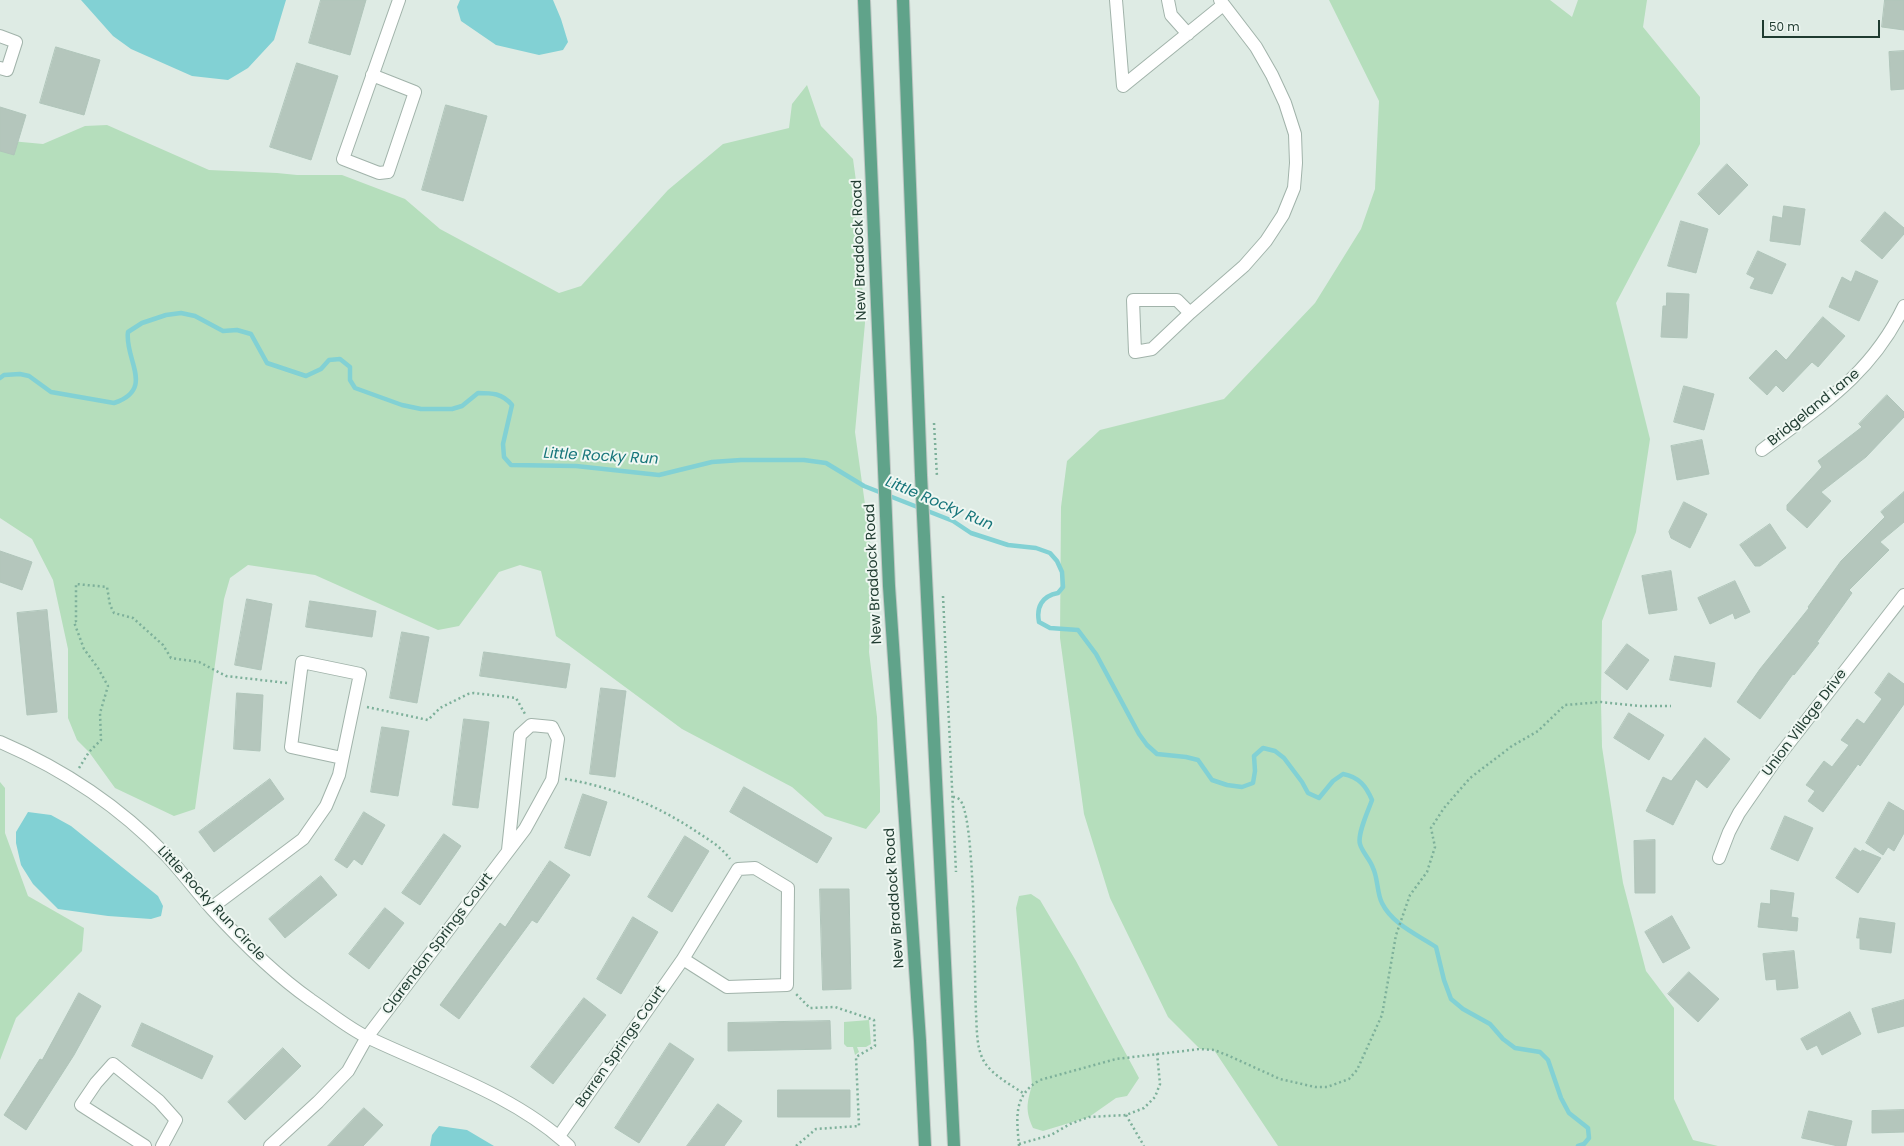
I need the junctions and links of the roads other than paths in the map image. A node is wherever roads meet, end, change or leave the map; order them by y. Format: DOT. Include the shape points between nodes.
graph roads {
  1 [pos="399,0"];
  2 [pos="864,0"];
  3 [pos="903,0"];
  4 [pos="1116,0"];
  5 [pos="1168,0"];
  6 [pos="1221,3"];
  7 [pos="1188,34"];
  8 [pos="0,36"];
  9 [pos="0,68"];
  10 [pos="372,75"];
  11 [pos="1904,306"];
  12 [pos="1190,313"];
  13 [pos="1762,450"];
  14 [pos="1904,595"];
  15 [pos="0,742"];
  16 [pos="342,758"];
  17 [pos="508,850"];
  18 [pos="1719,858"];
  19 [pos="211,908"];
  20 [pos="683,959"];
  21 [pos="367,1037"];
  22 [pos="558,1136"];
  23 [pos="145,1146"];
  24 [pos="162,1146"];
  25 [pos="270,1146"];
  26 [pos="570,1146"];
  27 [pos="925,1146"];
  28 [pos="954,1146"];
  1 -- 10 [label="street"];
  2 -- 27 [label="main road, New Braddock Road" via="889,586"];
  3 -- 28 [label="main road" via="921,474"];
  4 -- 7 [label="street" via="1122,86"];
  5 -- 7 [label="street" via="1171,15"];
  6 -- 7 [label="street"];
  6 -- 12 [label="street" via="1256,47 1285,103 1295,134 1294,188 1283,215 1266,241 1244,266"];
  8 -- 9 [label="street" via="16,42 7,70"];
  10 -- 10 [label="street" via="343,159 379,173 388,172 415,92"];
  11 -- 13 [label="street, Bridgeland Lane" via="1884,342 1851,381"];
  12 -- 12 [label="street" via="1152,349 1135,352 1133,300 1177,300"];
  14 -- 18 [label="street, Union Village Drive" via="1766,774 1728,832"];
  15 -- 19 [label="street, Little Rocky Run Circle" via="33,756 73,778 107,802 166,855"];
  16 -- 16 [label="street" via="360,674 302,662 291,747"];
  16 -- 19 [label="street" via="339,775 326,806 303,839"];
  17 -- 17 [label="street, Clarendon Springs Court" via="525,829 552,776 558,739 552,727 531,725 520,735"];
  17 -- 21 [label="street, Clarendon Springs Court"];
  19 -- 21 [label="street, Little Rocky Run Circle" via="274,970 310,999"];
  20 -- 20 [label="street, Barren Springs Court" via="738,869 755,868 788,888 787,985 727,987"];
  20 -- 22 [label="street, Barren Springs Court"];
  21 -- 22 [label="street, Little Rocky Run Circle" via="469,1083 530,1116"];
  21 -- 25 [label="street, Clarendon Springs Court" via="348,1071"];
  22 -- 26 [label="street, Little Rocky Run Circle"];
  23 -- 24 [label="street" via="81,1105 113,1064 159,1101 176,1120"];
}
